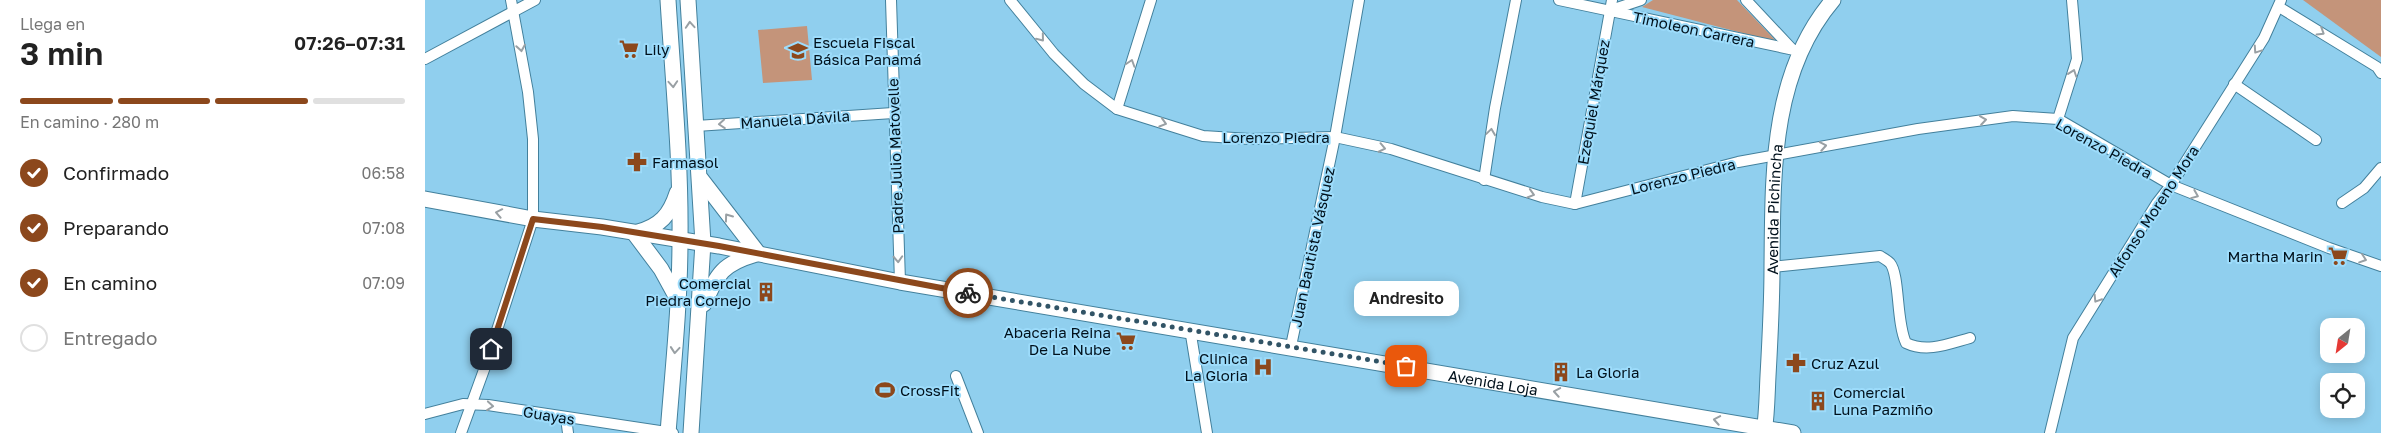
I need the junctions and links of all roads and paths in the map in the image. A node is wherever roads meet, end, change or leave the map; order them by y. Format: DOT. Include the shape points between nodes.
graph roads {
  1 [pos="535,0"];
  2 [pos="668,0"];
  3 [pos="688,0"];
  4 [pos="891,0"];
  5 [pos="1010,0"];
  6 [pos="1151,0"];
  7 [pos="1359,0"];
  8 [pos="1516,0"];
  9 [pos="1559,0"];
  10 [pos="1641,0"];
  11 [pos="1746,0"];
  12 [pos="1833,0"];
  13 [pos="2072,0"];
  14 [pos="2280,3"];
  15 [pos="513,5"];
  16 [pos="1611,5"];
  17 [pos="1796,50"];
  18 [pos="425,59"];
  19 [pos="2381,73"];
  20 [pos="2234,84"];
  21 [pos="1117,109"];
  22 [pos="893,113"];
  23 [pos="2058,119"];
  24 [pos="697,126"];
  25 [pos="1335,137"];
  26 [pos="2316,140"];
  27 [pos="1775,156"];
  28 [pos="2381,168"];
  29 [pos="701,179"];
  30 [pos="1485,180"];
  31 [pos="680,182"];
  32 [pos="2171,185"];
  33 [pos="425,198"];
  34 [pos="1575,204"];
  35 [pos="2342,204"];
  36 [pos="533,219"];
  37 [pos="634,233"];
  38 [pos="680,240"];
  39 [pos="703,243"];
  40 [pos="758,254"];
  41 [pos="1773,266"];
  42 [pos="2381,266"];
  43 [pos="900,282"];
  44 [pos="679,302"];
  45 [pos="701,311"];
  46 [pos="1190,330"];
  47 [pos="1970,338"];
  48 [pos="1291,346"];
  49 [pos="956,376"];
  50 [pos="471,405"];
  51 [pos="425,414"];
  52 [pos="566,418"];
  53 [pos="1765,431"];
  54 [pos="461,433"];
  55 [pos="568,433"];
  56 [pos="668,433"];
  57 [pos="674,433"];
  58 [pos="691,433"];
  59 [pos="978,433"];
  60 [pos="1207,433"];
  61 [pos="1793,433"];
  62 [pos="2051,433"];
  1 -- 15 [label="street"];
  2 -- 31 [label="street, one-way"];
  24 -- 3 [label="street, one-way"];
  4 -- 22 [label="street, Padre Julio Matovelle"];
  5 -- 21 [label="street, Lorenzo Piedra, one-way" via="1054,54 1084,84"];
  21 -- 6 [label="street, one-way"];
  7 -- 25 [label="street, Juan Bautista Vásquez"];
  30 -- 8 [label="street, one-way"];
  9 -- 16 [label="street, Timoleon Carrera"];
  10 -- 16 [label="street"];
  11 -- 17 [label="street"];
  12 -- 17 [label="street, Avenida Pichincha"];
  23 -- 13 [label="street, one-way" via="2077,59"];
  14 -- 19 [label="street, one-way" via="2377,67"];
  14 -- 20 [label="street, Alfonso Moreno Mora, one-way" via="2265,38"];
  15 -- 18 [label="street"];
  15 -- 36 [label="street, one-way" via="533,139"];
  16 -- 17 [label="street, Timoleon Carrera"];
  16 -- 34 [label="street, Ezequiel Márquez"];
  17 -- 27 [label="street, Avenida Pichincha"];
  20 -- 26 [label="street"];
  20 -- 32 [label="street, Alfonso Moreno Mora"];
  21 -- 25 [label="street, Lorenzo Piedra, one-way" via="1203,136 1250,139"];
  22 -- 24 [label="street, Manuela Dávila, one-way"];
  22 -- 43 [label="street, Padre Julio Matovelle, one-way"];
  27 -- 23 [label="street, Lorenzo Piedra, one-way" via="1918,129 2013,116"];
  23 -- 32 [label="street, Lorenzo Piedra"];
  24 -- 29 [label="street"];
  25 -- 30 [label="street, Lorenzo Piedra, one-way" via="1391,149"];
  25 -- 48 [label="street, Juan Bautista Vásquez"];
  27 -- 34 [label="street, Lorenzo Piedra" via="1712,168"];
  27 -- 41 [label="street, Avenida Pichincha" via="1771,222"];
  28 -- 35 [label="street" via="2365,188"];
  29 -- 39 [label="street"];
  40 -- 29 [label="street, one-way"];
  30 -- 34 [label="street, Lorenzo Piedra, one-way"];
  31 -- 37 [label="street" via="673,206 664,219 652,228"];
  31 -- 38 [label="street"];
  32 -- 42 [label="street, Lorenzo Piedra, one-way"];
  32 -- 62 [label="street, Alfonso Moreno Mora, one-way" via="2073,338"];
  36 -- 33 [label="street, Avenida Loja, one-way"];
  36 -- 37 [label="street, Avenida Loja"];
  36 -- 50 [label="street"];
  37 -- 38 [label="street, Avenida Loja"];
  37 -- 44 [label="street" via="661,269"];
  38 -- 39 [label="street, Avenida Loja"];
  38 -- 44 [label="street"];
  39 -- 40 [label="street, Avenida Loja"];
  39 -- 45 [label="street"];
  40 -- 43 [label="street, Avenida Loja"];
  40 -- 45 [label="street" via="739,259 721,270"];
  41 -- 47 [label="street" via="1880,256 1890,263 1895,277 1900,331 1905,343 1915,348 1935,348"];
  41 -- 53 [label="street, Avenida Pichincha"];
  43 -- 46 [label="street, Avenida Loja"];
  44 -- 56 [label="street, one-way"];
  45 -- 58 [label="street"];
  46 -- 48 [label="street, Avenida Loja"];
  46 -- 60 [label="street"];
  53 -- 48 [label="street, Avenida Loja, one-way"];
  49 -- 59 [label="street"];
  50 -- 51 [label="street, Guayas" via="463,404"];
  50 -- 52 [label="street, Guayas, one-way"];
  50 -- 54 [label="street"];
  52 -- 55 [label="street"];
  52 -- 56 [label="street, Guayas"];
  53 -- 61 [label="street, Avenida Loja"];
  56 -- 57 [label="street, Guayas"];
}
